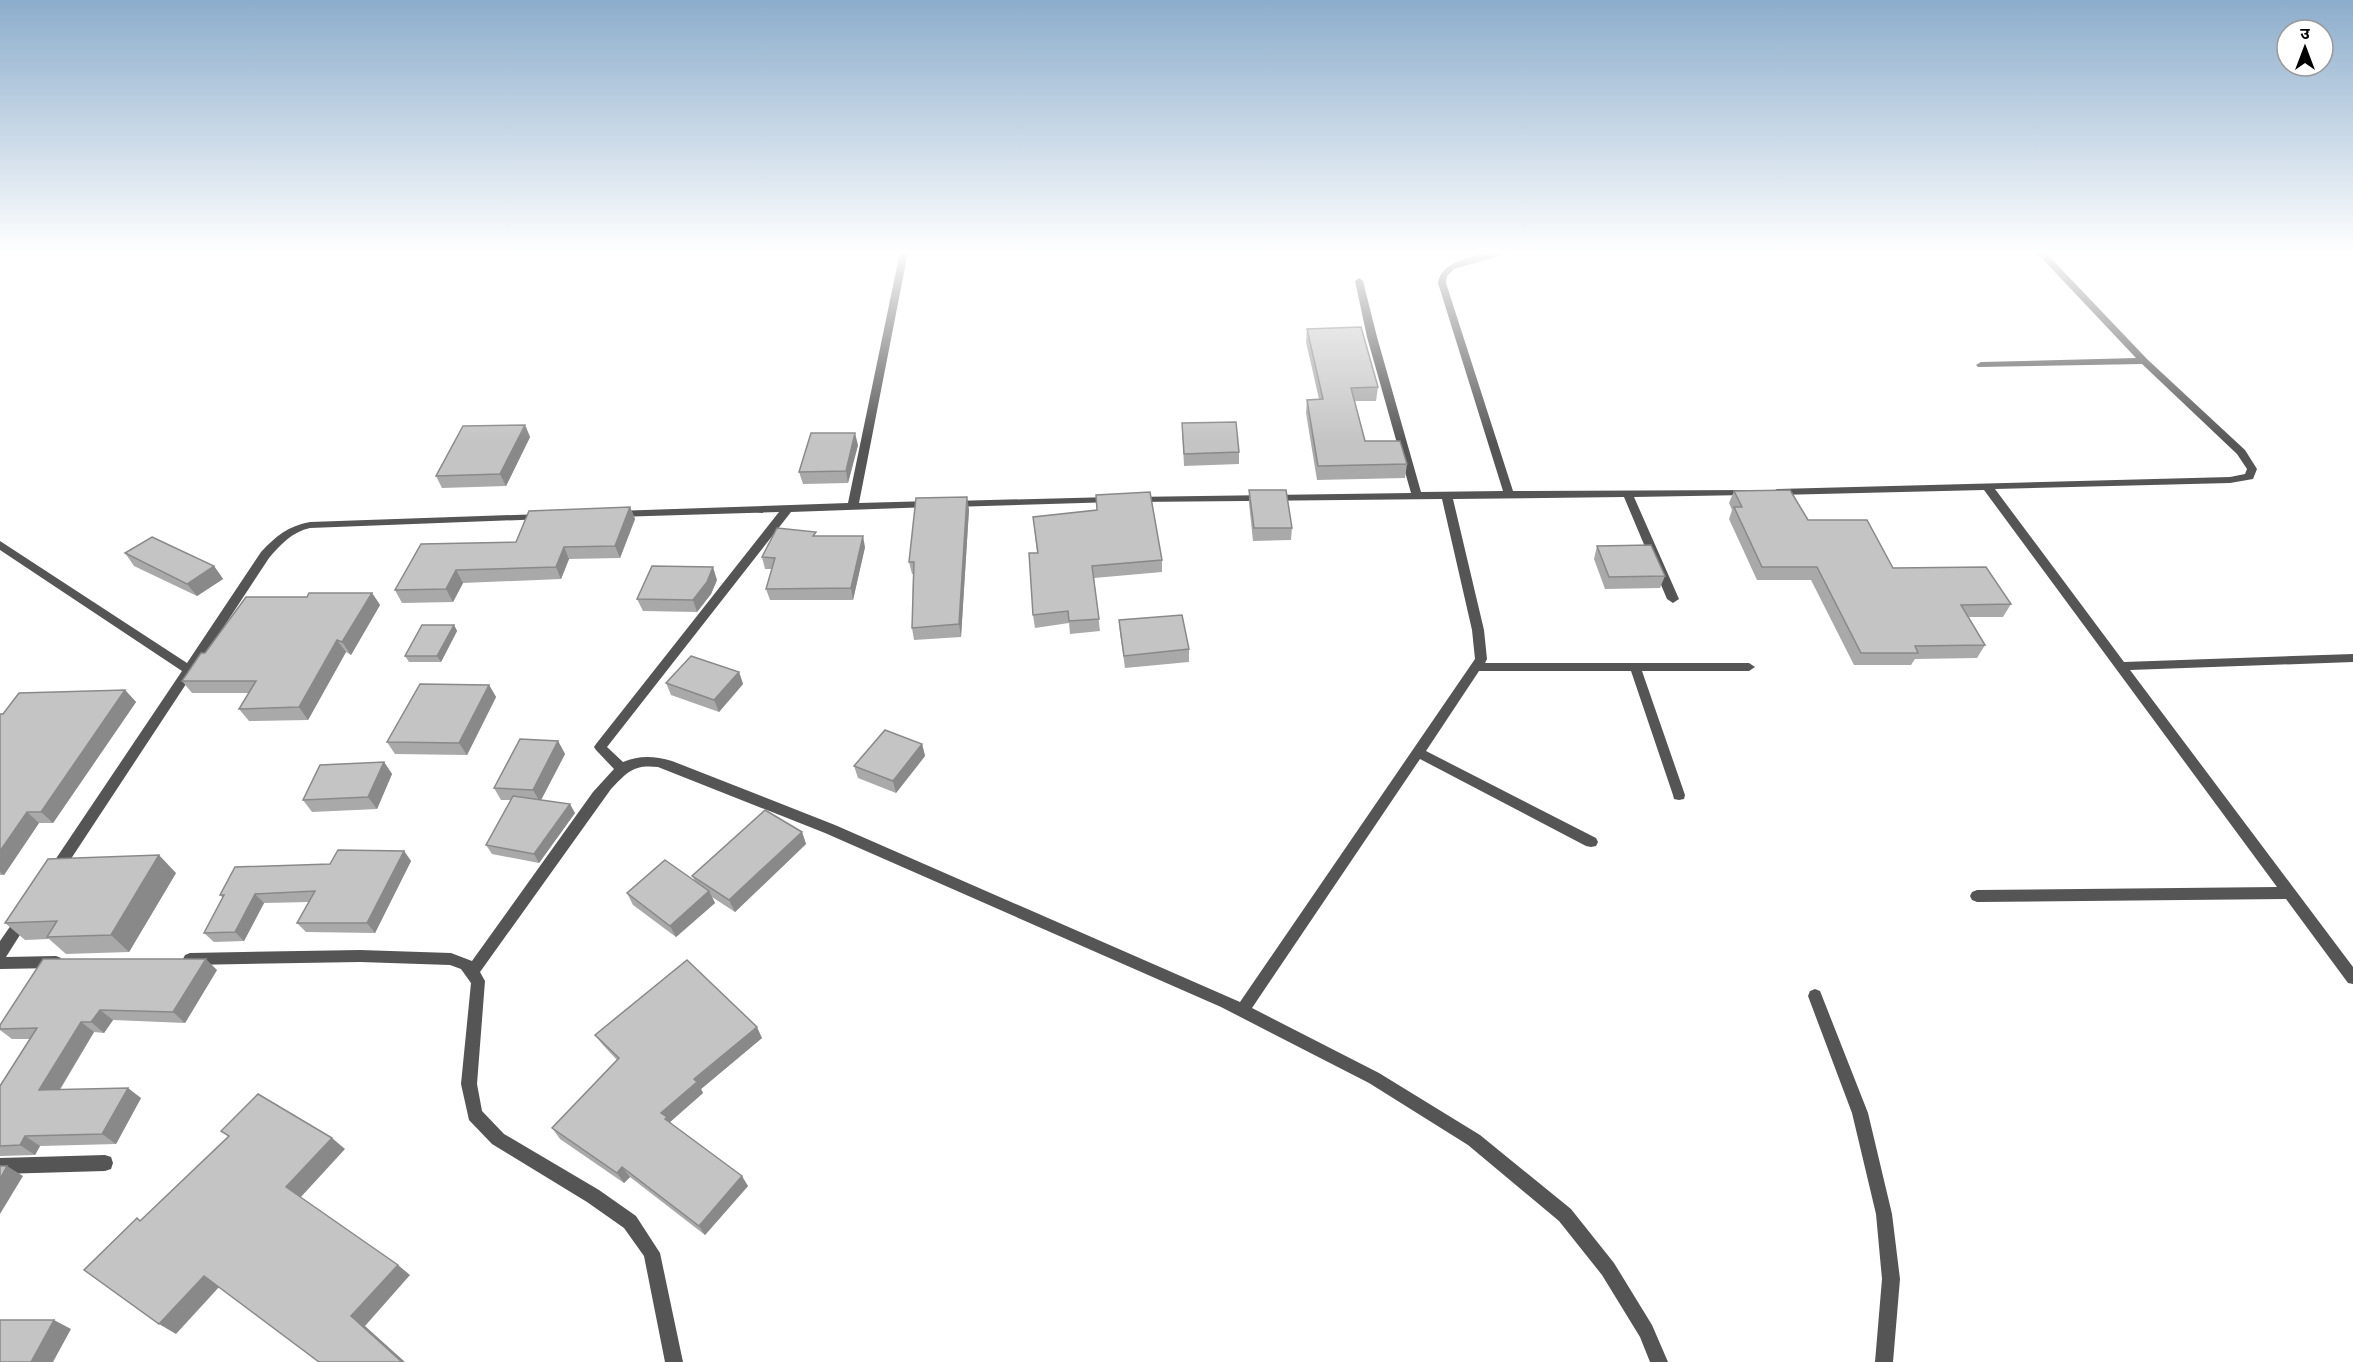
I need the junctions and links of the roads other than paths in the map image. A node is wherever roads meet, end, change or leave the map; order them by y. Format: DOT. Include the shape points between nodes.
graph roads {
  1 [pos="891,316"];
  2 [pos="1367,316"];
  3 [pos="1452,316"];
  4 [pos="2101,316"];
  5 [pos="2144,361"];
  6 [pos="1981,365"];
  7 [pos="1988,488"];
  8 [pos="1758,492"];
  9 [pos="1769,492"];
  10 [pos="1628,494"];
  11 [pos="1509,495"];
  12 [pos="1418,496"];
  13 [pos="1447,496"];
  14 [pos="853,506"];
  15 [pos="788,508"];
  16 [pos="599,514"];
  17 [pos="551,516"];
  18 [pos="0,545"];
  19 [pos="1673,599"];
  20 [pos="2353,658"];
  21 [pos="2121,666"];
  22 [pos="1477,667"];
  23 [pos="1635,667"];
  24 [pos="1749,667"];
  25 [pos="188,669"];
  26 [pos="1417,752"];
  27 [pos="621,768"];
  28 [pos="1679,795"];
  29 [pos="1591,842"];
  30 [pos="47,884"];
  31 [pos="2288,893"];
  32 [pos="1977,896"];
  33 [pos="33,904"];
  34 [pos="0,953"];
  35 [pos="176,960"];
  36 [pos="71,962"];
  37 [pos="0,963"];
  38 [pos="472,972"];
  39 [pos="2353,978"];
  40 [pos="1815,996"];
  41 [pos="1242,1011"];
  42 [pos="105,1164"];
  43 [pos="0,1166"];
  44 [pos="674,1362"];
  45 [pos="1659,1362"];
  46 [pos="1884,1362"];
  1 -- 14 [label="street"];
  2 -- 12 [label="street"];
  3 -- 11 [label="street"];
  4 -- 5 [label="street"];
  5 -- 6 [label="street"];
  5 -- 7 [label="street" via="2241,452 2253,469 2249,477"];
  7 -- 9 [label="street"];
  7 -- 21 [label="street"];
  8 -- 10 [label="street"];
  10 -- 11 [label="street"];
  10 -- 19 [label="street"];
  11 -- 13 [label="street"];
  12 -- 13 [label="street"];
  12 -- 14 [label="street"];
  13 -- 22 [label="street" via="1478,630 1481,658"];
  14 -- 15 [label="street"];
  15 -- 16 [label="street"];
  15 -- 27 [label="street" via="600,747"];
  17 -- 25 [label="street" via="293,528 265,555"];
  18 -- 25 [label="street"];
  20 -- 21 [label="street"];
  21 -- 31 [label="street"];
  22 -- 23 [label="street"];
  22 -- 26 [label="street"];
  23 -- 24 [label="street"];
  23 -- 28 [label="street"];
  25 -- 30 [label="street"];
  26 -- 29 [label="street"];
  26 -- 41 [label="street"];
  27 -- 38 [label="street"];
  27 -- 41 [label="street" via="638,760 672,766 830,829"];
  31 -- 32 [label="street"];
  31 -- 39 [label="street"];
  33 -- 34 [label="street"];
  35 -- 38 [label="street" via="360,956 451,959 466,964"];
  36 -- 37 [label="street"];
  38 -- 44 [label="street" via="478,981 469,1084 474,1115 498,1139 630,1222 652,1252"];
  40 -- 46 [label="street" via="1860,1113 1884,1214 1891,1279"];
  41 -- 45 [label="street" via="1374,1078 1474,1140 1522,1177 1565,1215 1608,1269 1646,1330"];
  42 -- 43 [label="street"];
}
